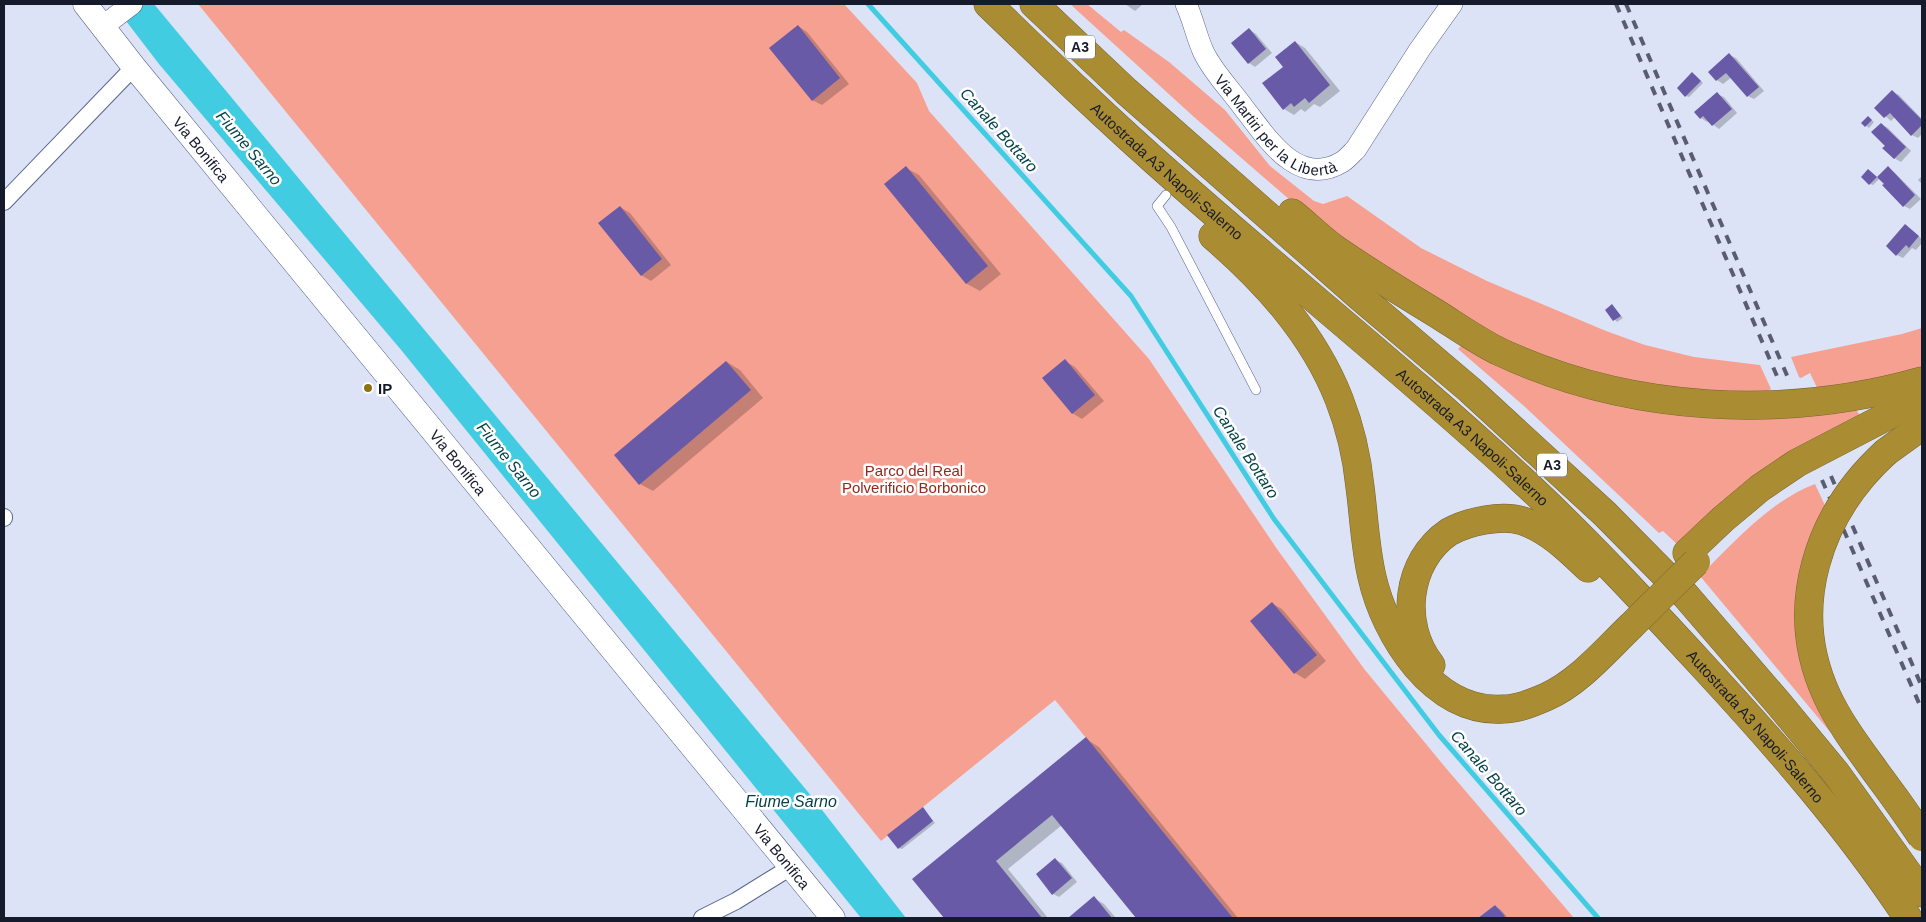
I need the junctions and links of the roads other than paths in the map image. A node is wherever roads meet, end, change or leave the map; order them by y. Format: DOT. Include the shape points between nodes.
graph roads {
  1 [pos="85,4"];
  2 [pos="132,4"];
  3 [pos="988,4"];
  4 [pos="1034,4"];
  5 [pos="1186,4"];
  6 [pos="1452,4"];
  7 [pos="107,23"];
  8 [pos="134,67"];
  9 [pos="1070,84"];
  10 [pos="1126,91"];
  11 [pos="1166,195"];
  12 [pos="4,202"];
  13 [pos="1922,381"];
  14 [pos="1256,390"];
  15 [pos="1922,398"];
  16 [pos="1922,412"];
  17 [pos="1922,426"];
  18 [pos="1692,558"];
  19 [pos="1626,623"];
  20 [pos="1922,837"];
  21 [pos="791,867"];
  22 [pos="1876,872"];
  23 [pos="1922,893"];
  24 [pos="702,918"];
  25 [pos="834,918"];
  26 [pos="1908,918"];
  1 -- 7 [label="main road, Via Bonifica"];
  2 -- 7 [label="street"];
  3 -- 9 [label="highway, Autostrada A3 Napoli-Salerno / A3"];
  4 -- 10 [label="highway, Autostrada A3 Napoli-Salerno / A3"];
  5 -- 6 [label="street, Via Martiri per la Libertà" via="1203,52 1277,150 1294,164 1324,168 1342,162 1356,149"];
  7 -- 8 [label="main road, Via Bonifica"];
  8 -- 12 [label="street"];
  8 -- 21 [label="main road, Via Bonifica"];
  9 -- 11 [label="highway" via="1136,166"];
  9 -- 22 [label="highway, Autostrada A3 Napoli-Salerno / A3" via="1450,415 1574,529 1773,743"];
  10 -- 13 [label="highway" via="1217,153 1334,248 1468,334 1533,366 1631,394 1724,405 1769,406 1854,398"];
  10 -- 23 [label="highway, Autostrada A3 Napoli-Salerno / A3" via="1470,390 1605,514 1686,596 1779,704 1836,773"];
  11 -- 14 [label="lane" via="1157,206"];
  11 -- 19 [label="highway" via="1259,279 1305,334 1322,362 1350,432 1378,598 1398,641 1434,684 1458,700 1484,708 1521,707 1548,696 1575,679"];
  15 -- 18 [label="highway" via="1797,463 1752,494"];
  16 -- 18 [label="highway" via="1840,454 1768,498"];
  17 -- 20 [label="highway, bridge" via="1886,452 1857,482 1830,522 1815,567 1809,621 1817,670 1839,720"];
  18 -- 19 [label="highway, bridge"];
  19 -- 22 [label="highway" via="1566,671 1540,687 1506,697 1474,693 1440,675 1426,658 1416,637 1411,612 1412,589 1418,569 1432,548 1449,532 1471,522 1505,518 1521,520 1543,530 1565,546 1602,582 1666,648 1822,822"];
  21 -- 24 [label="street"];
  21 -- 25 [label="main road, Via Bonifica"];
  22 -- 26 [label="highway, Autostrada A3 Napoli-Salerno / A3"];
}
